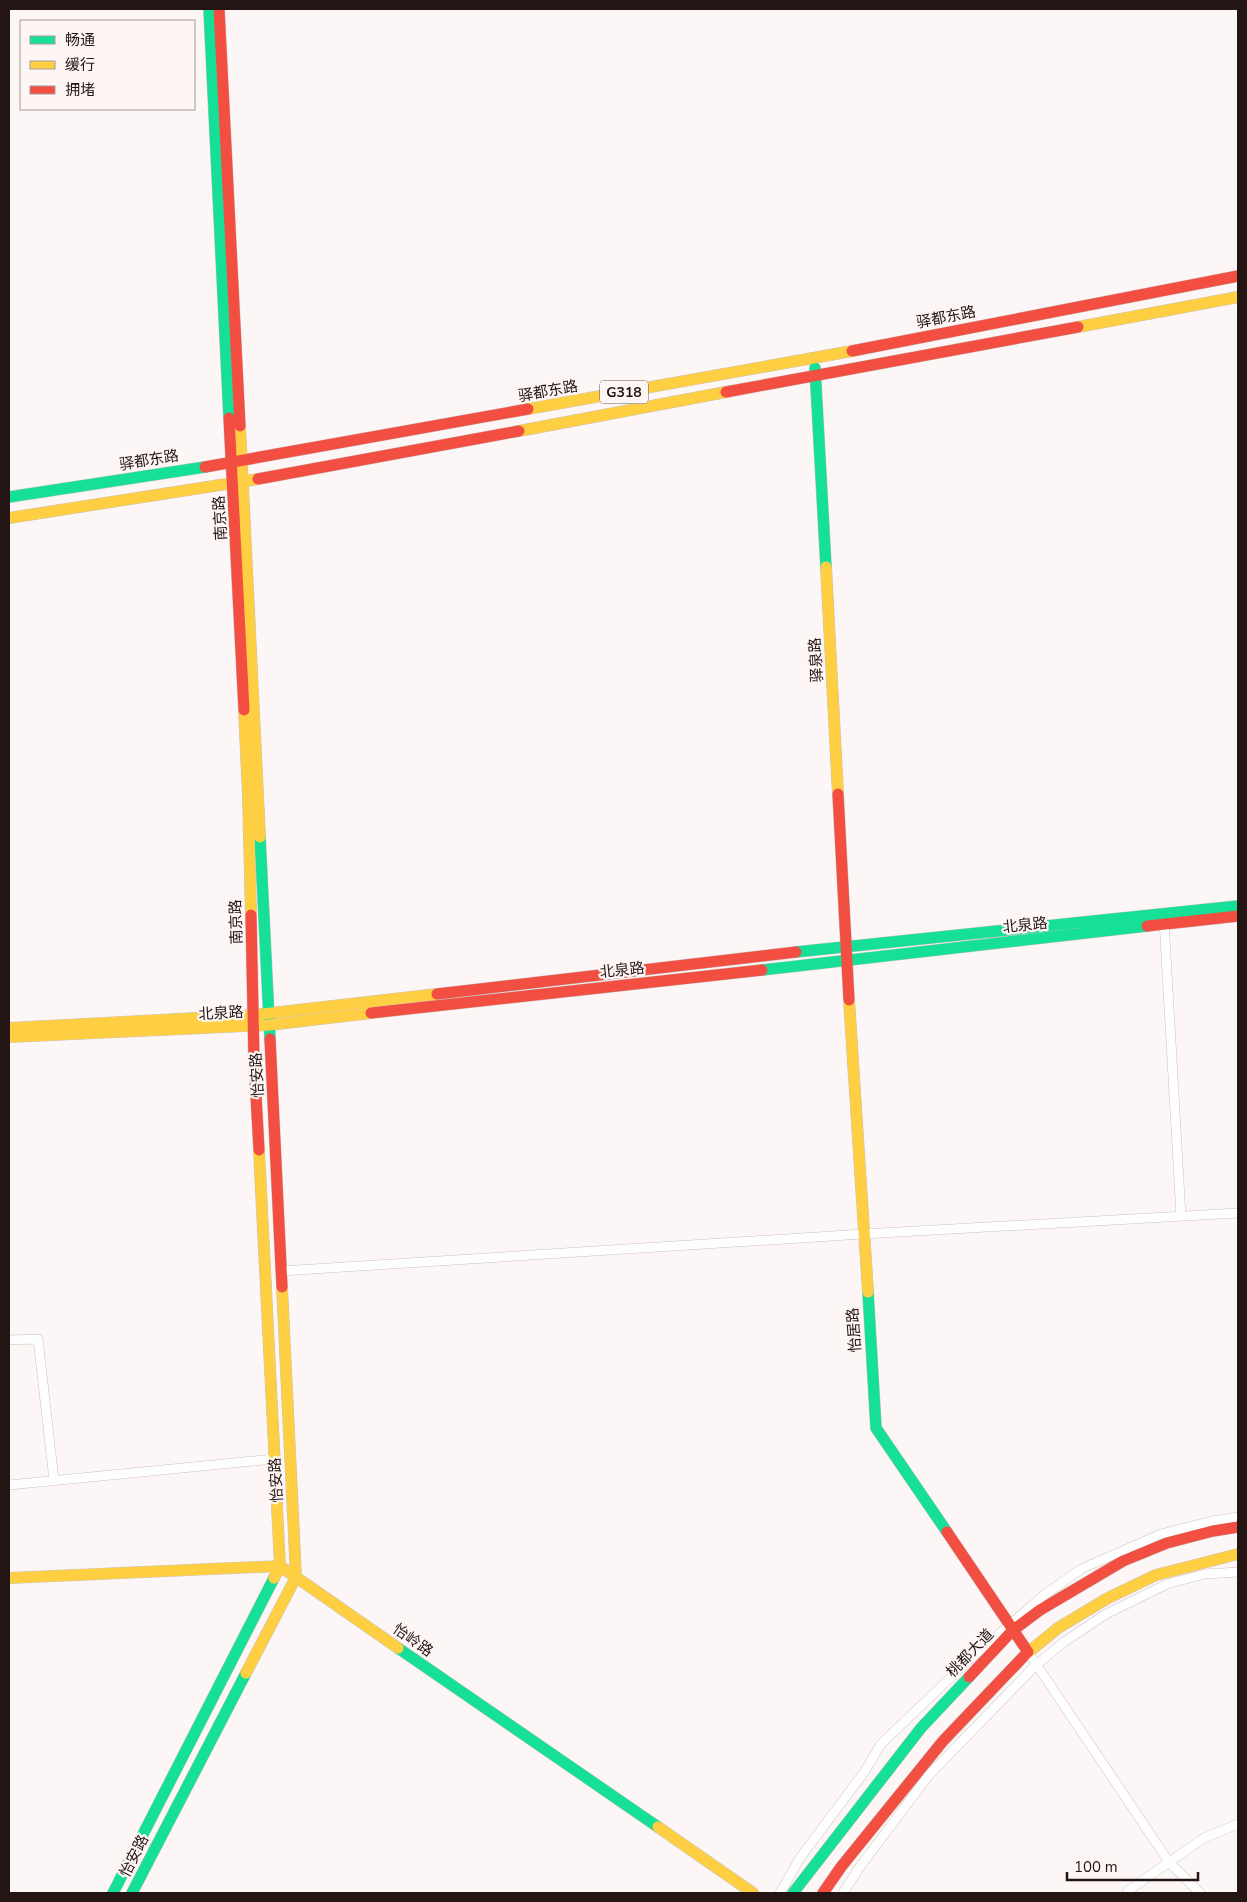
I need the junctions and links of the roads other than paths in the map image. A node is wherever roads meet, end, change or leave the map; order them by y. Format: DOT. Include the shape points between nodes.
graph roads {
  1 [pos="209,9"];
  2 [pos="219,9"];
  3 [pos="1238,276"];
  4 [pos="1238,297"];
  5 [pos="814,358"];
  6 [pos="816,376"];
  7 [pos="237,462"];
  8 [pos="238,483"];
  9 [pos="9,497"];
  10 [pos="9,518"];
  11 [pos="1238,906"];
  12 [pos="1238,916"];
  13 [pos="1164,919"];
  14 [pos="846,946"];
  15 [pos="846,960"];
  16 [pos="269,1013"];
  17 [pos="254,1020"];
  18 [pos="269,1026"];
  19 [pos="9,1028"];
  20 [pos="9,1037"];
  21 [pos="1238,1213"];
  22 [pos="1181,1216"];
  23 [pos="863,1234"];
  24 [pos="281,1271"];
  25 [pos="9,1340"];
  26 [pos="274,1459"];
  27 [pos="54,1480"];
  28 [pos="9,1485"];
  29 [pos="1238,1517"];
  30 [pos="1238,1527"];
  31 [pos="1238,1554"];
  32 [pos="280,1566"];
  33 [pos="1238,1572"];
  34 [pos="9,1578"];
  35 [pos="296,1578"];
  36 [pos="1010,1628"];
  37 [pos="1028,1652"];
  38 [pos="1036,1665"];
  39 [pos="1238,1824"];
  40 [pos="1170,1862"];
  41 [pos="113,1893"];
  42 [pos="132,1893"];
  43 [pos="753,1893"];
  44 [pos="780,1893"];
  45 [pos="793,1893"];
  46 [pos="823,1893"];
  47 [pos="842,1893"];
  48 [pos="1127,1893"];
  49 [pos="1200,1893"];
  1 -- 7 [label="main road, 南京路"];
  2 -- 7 [label="main road"];
  3 -- 5 [label="main road, 驿都东路 / G318"];
  4 -- 6 [label="main road, G318"];
  5 -- 6 [label="main road, 驿泉路"];
  5 -- 7 [label="main road, 驿都东路 / G318"];
  6 -- 8 [label="main road, G318"];
  6 -- 14 [label="main road, 驿泉路"];
  7 -- 8 [label="main road, 南京路"];
  7 -- 9 [label="main road, 驿都东路 / G318"];
  8 -- 10 [label="main road, G318"];
  8 -- 16 [label="main road, 怡安路"];
  8 -- 17 [label="main road, 南京路"];
  11 -- 13 [label="main road, 北泉路"];
  12 -- 13 [label="main road, 北泉路"];
  13 -- 14 [label="main road, 北泉路"];
  13 -- 15 [label="main road, 北泉路"];
  13 -- 22 [label="street"];
  14 -- 15 [label="main road, 驿泉路"];
  14 -- 16 [label="main road, 北泉路"];
  15 -- 18 [label="main road, 北泉路"];
  15 -- 23 [label="main road, 怡居路"];
  16 -- 17 [label="main road, 北泉路"];
  16 -- 18 [label="main road, 怡安路"];
  17 -- 18 [label="main road, 北泉路"];
  17 -- 19 [label="main road, 北泉路"];
  17 -- 20 [label="main road, 北泉路"];
  17 -- 26 [label="main road, 怡安路"];
  18 -- 24 [label="main road, 怡安路"];
  21 -- 22 [label="street"];
  22 -- 23 [label="street"];
  23 -- 24 [label="street"];
  23 -- 36 [label="main road, 怡居路" via="876,1428"];
  24 -- 35 [label="main road, 怡安路"];
  25 -- 27 [label="street" via="38,1339"];
  26 -- 27 [label="street"];
  26 -- 32 [label="main road, 怡安路"];
  27 -- 28 [label="street"];
  29 -- 36 [label="street" via="1212,1520 1161,1534 1081,1569 1043,1596"];
  30 -- 36 [label="main road, 桃都大道" via="1167,1543 1123,1561"];
  31 -- 37 [label="main road" via="1156,1575 1108,1598 1058,1628"];
  32 -- 34 [label="main road"];
  32 -- 35 [label="main road, 怡岭路"];
  32 -- 41 [label="main road, 怡安路"];
  33 -- 38 [label="street" via="1205,1574 1167,1584 1106,1614"];
  35 -- 42 [label="main road, 怡安路"];
  35 -- 43 [label="main road, 怡岭路"];
  36 -- 37 [label="main road, 怡居路"];
  36 -- 44 [label="street" via="881,1744 865,1771 800,1858"];
  36 -- 45 [label="main road, 桃都大道" via="921,1728"];
  37 -- 38 [label="street"];
  37 -- 46 [label="main road" via="943,1741"];
  38 -- 40 [label="street"];
  38 -- 47 [label="street" via="928,1775"];
  39 -- 40 [label="street" via="1204,1838"];
  40 -- 48 [label="street"];
  40 -- 49 [label="street"];
}
